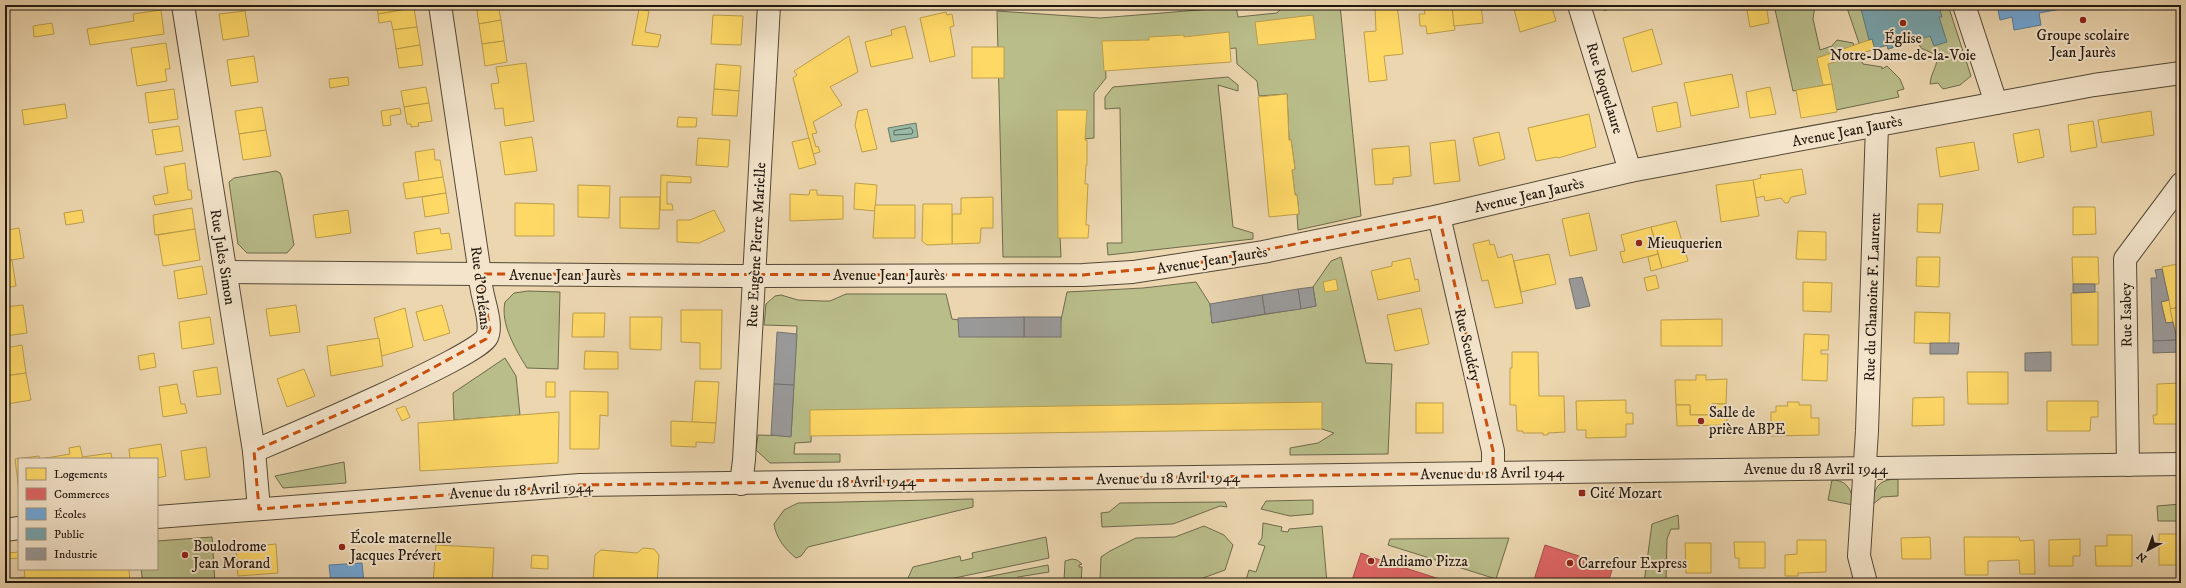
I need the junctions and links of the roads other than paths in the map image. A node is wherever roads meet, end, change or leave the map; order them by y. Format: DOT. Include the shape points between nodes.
graph roads {
  1 [pos="183,5"];
  2 [pos="440,5"];
  3 [pos="769,5"];
  4 [pos="1579,5"];
  5 [pos="1964,5"];
  6 [pos="2181,72"];
  7 [pos="1996,103"];
  8 [pos="1876,125"];
  9 [pos="1630,171"];
  10 [pos="2181,184"];
  11 [pos="1439,216"];
  12 [pos="226,272"];
  13 [pos="480,274"];
  14 [pos="754,276"];
  15 [pos="254,451"];
  16 [pos="2181,464"];
  17 [pos="2128,465"];
  18 [pos="1864,469"];
  19 [pos="1493,473"];
  20 [pos="741,484"];
  21 [pos="259,509"];
  22 [pos="158,517"];
  23 [pos="18,528"];
  24 [pos="5,530"];
  25 [pos="1866,583"];
  1 -- 12 [label="street, Rue Jules Simon"];
  2 -- 13 [label="street, Rue d'Orléans"];
  3 -- 14 [label="street, Rue Eugène Pierre Marielle"];
  4 -- 9 [label="street, Rue Roquelaure"];
  5 -- 7 [label="street"];
  6 -- 7 [label="street, Avenue Jean Jaurès"];
  7 -- 8 [label="street, Avenue Jean Jaurès"];
  8 -- 9 [label="street, Avenue Jean Jaurès"];
  8 -- 18 [label="street, Rue du Chanoine F. Laurent"];
  9 -- 11 [label="street, Avenue Jean Jaurès"];
  10 -- 17 [label="street, Rue Isabey" via="2125,259"];
  11 -- 14 [label="street, Avenue Jean Jaurès" via="1263,252 1133,272 1076,275"];
  11 -- 19 [label="street, Rue Scudéry" via="1493,451"];
  12 -- 13 [label="street, Avenue Jean Jaurès"];
  12 -- 15 [label="street, Rue Jules Simon"];
  13 -- 14 [label="street, Avenue Jean Jaurès"];
  13 -- 15 [label="street, Rue d'Orléans" via="490,330 486,339 454,359 385,394"];
  14 -- 20 [label="street, Rue Eugène Pierre Marielle"];
  15 -- 21 [label="street, Rue Jules Simon"];
  16 -- 17 [label="street, Avenue du 18 Avril 1944"];
  17 -- 18 [label="street, Avenue du 18 Avril 1944"];
  18 -- 19 [label="street, Avenue du 18 Avril 1944"];
  18 -- 25 [label="street, Rue du Chanoine F. Laurent" via="1859,556"];
  19 -- 20 [label="street, Avenue du 18 Avril 1944"];
  20 -- 21 [label="street, Avenue du 18 Avril 1944" via="580,485"];
  21 -- 22 [label="street, Avenue du 18 Avril 1944"];
  23 -- 24 [label="street"];
}
